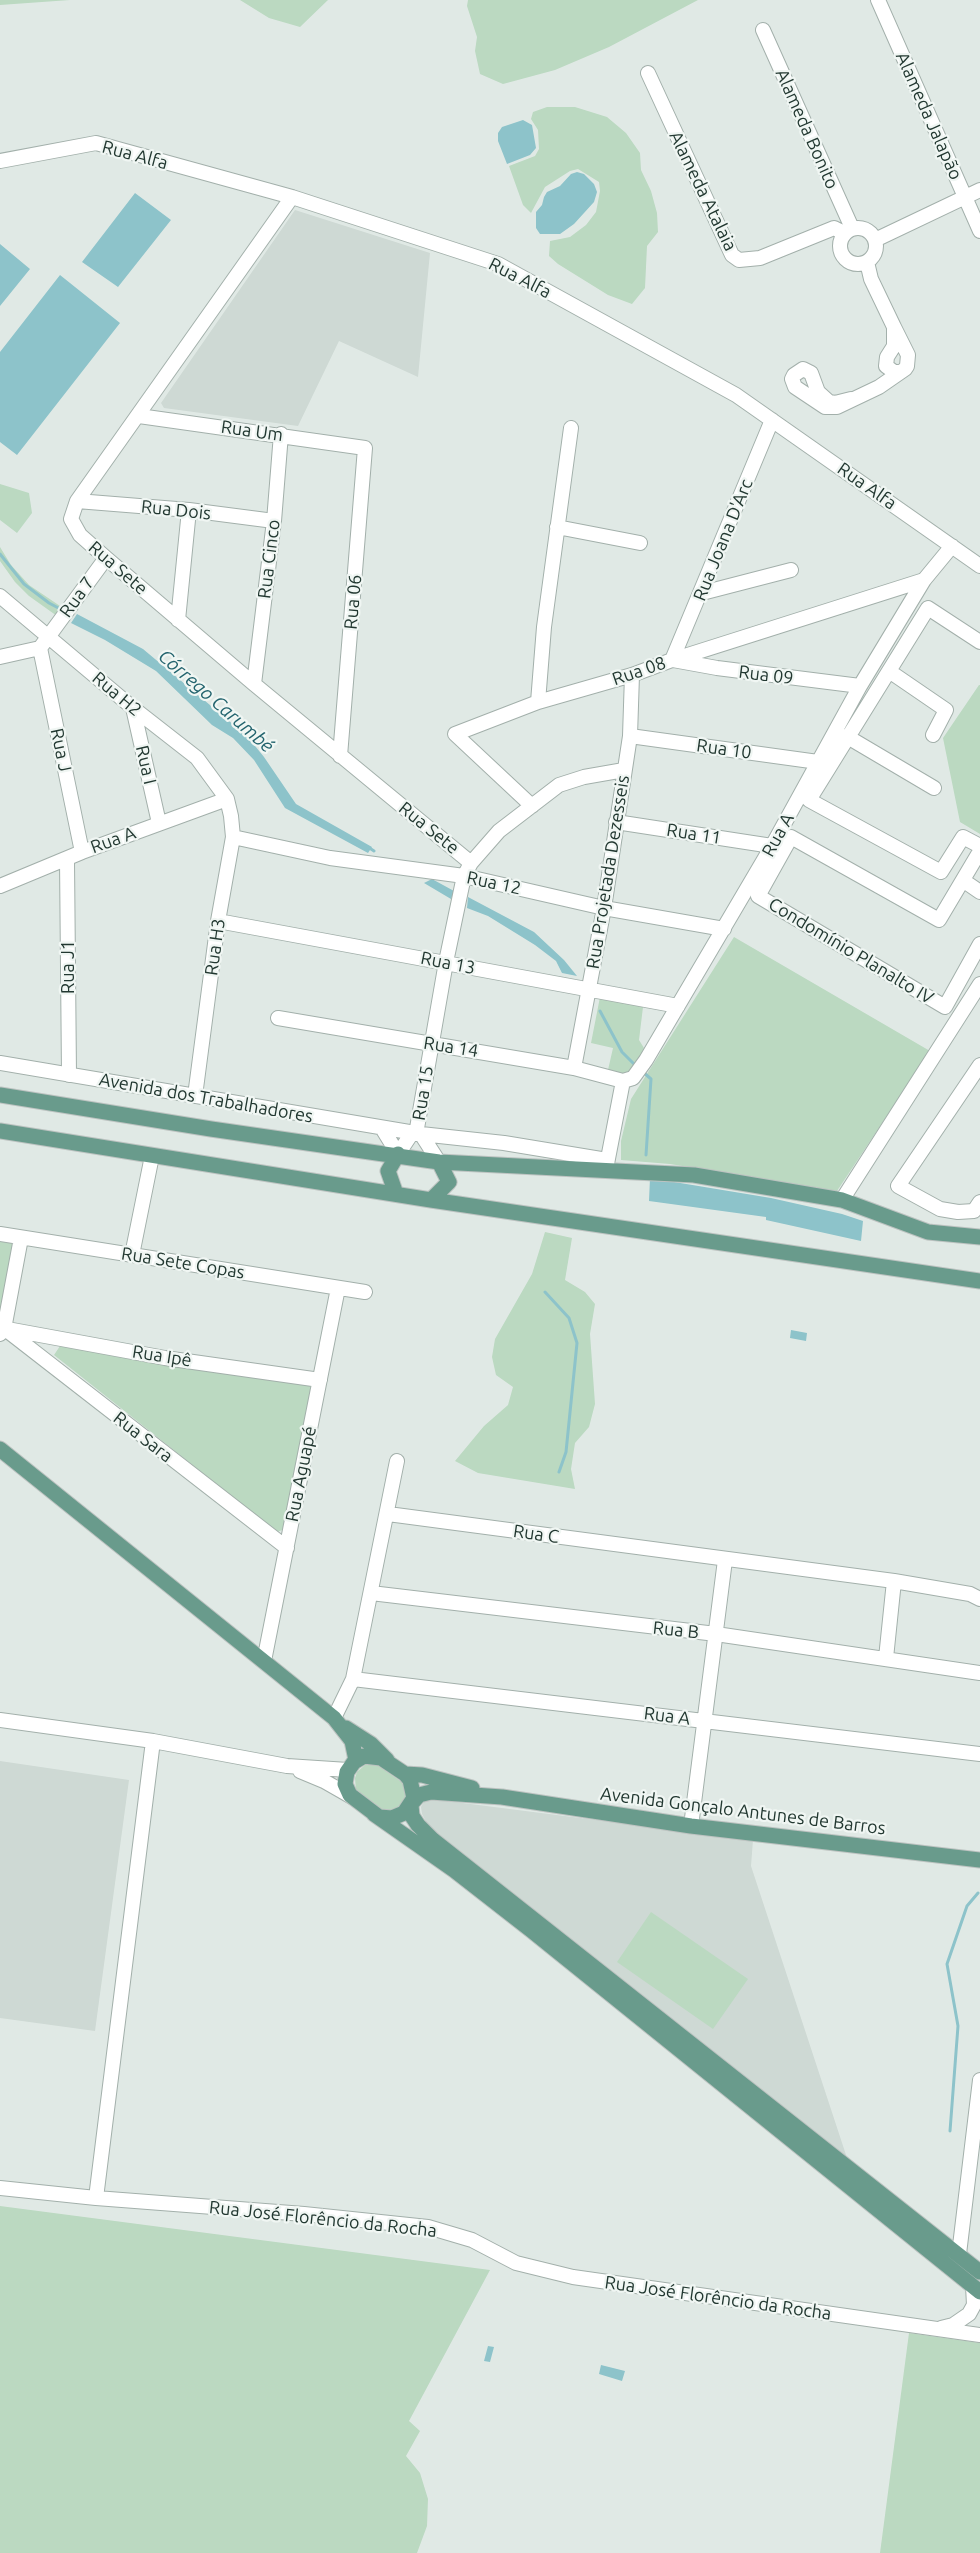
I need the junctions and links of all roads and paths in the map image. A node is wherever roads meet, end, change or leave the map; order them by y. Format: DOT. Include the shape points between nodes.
graph roads {
  1 [pos="878,0"];
  2 [pos="763,30"];
  3 [pos="648,73"];
  4 [pos="0,161"];
  5 [pos="980,190"];
  6 [pos="292,197"];
  7 [pos="964,198"];
  8 [pos="848,231"];
  9 [pos="980,231"];
  10 [pos="875,240"];
  11 [pos="867,262"];
  12 [pos="894,327"];
  13 [pos="886,366"];
  14 [pos="900,372"];
  15 [pos="879,387"];
  16 [pos="851,400"];
  17 [pos="139,416"];
  18 [pos="772,420"];
  19 [pos="571,428"];
  20 [pos="281,434"];
  21 [pos="365,448"];
  22 [pos="77,500"];
  23 [pos="190,510"];
  24 [pos="274,521"];
  25 [pos="557,527"];
  26 [pos="640,543"];
  27 [pos="952,546"];
  28 [pos="106,558"];
  29 [pos="980,566"];
  30 [pos="791,570"];
  31 [pos="924,580"];
  32 [pos="702,593"];
  33 [pos="0,596"];
  34 [pos="178,620"];
  35 [pos="49,636"];
  36 [pos="980,642"];
  37 [pos="40,648"];
  38 [pos="0,657"];
  39 [pos="672,660"];
  40 [pos="889,672"];
  41 [pos="632,675"];
  42 [pos="254,684"];
  43 [pos="860,686"];
  44 [pos="538,702"];
  45 [pos="133,708"];
  46 [pos="933,735"];
  47 [pos="630,736"];
  48 [pos="846,736"];
  49 [pos="340,756"];
  50 [pos="818,762"];
  51 [pos="624,770"];
  52 [pos="934,788"];
  53 [pos="227,799"];
  54 [pos="532,806"];
  55 [pos="616,822"];
  56 [pos="159,823"];
  57 [pos="233,837"];
  58 [pos="772,846"];
  59 [pos="980,846"];
  60 [pos="980,851"];
  61 [pos="82,852"];
  62 [pos="67,860"];
  63 [pos="471,862"];
  64 [pos="464,876"];
  65 [pos="1,881"];
  66 [pos="964,881"];
  67 [pos="980,892"];
  68 [pos="604,908"];
  69 [pos="218,920"];
  70 [pos="724,929"];
  71 [pos="980,944"];
  72 [pos="446,962"];
  73 [pos="980,984"];
  74 [pos="590,989"];
  75 [pos="678,1006"];
  76 [pos="278,1018"];
  77 [pos="430,1044"];
  78 [pos="0,1063"];
  79 [pos="980,1065"];
  80 [pos="574,1068"];
  81 [pos="69,1075"];
  82 [pos="628,1080"];
  83 [pos="0,1095"];
  84 [pos="195,1096"];
  85 [pos="382,1128"];
  86 [pos="0,1131"];
  87 [pos="416,1134"];
  88 [pos="398,1154"];
  89 [pos="152,1156"];
  90 [pos="439,1162"];
  91 [pos="606,1166"];
  92 [pos="396,1194"];
  93 [pos="431,1200"];
  94 [pos="842,1200"];
  95 [pos="980,1202"];
  96 [pos="0,1234"];
  97 [pos="980,1237"];
  98 [pos="21,1238"];
  99 [pos="132,1256"];
  100 [pos="980,1281"];
  101 [pos="338,1288"];
  102 [pos="365,1292"];
  103 [pos="1,1329"];
  104 [pos="320,1380"];
  105 [pos="0,1449"];
  106 [pos="397,1461"];
  107 [pos="388,1514"];
  108 [pos="287,1548"];
  109 [pos="725,1560"];
  110 [pos="894,1581"];
  111 [pos="371,1593"];
  112 [pos="980,1599"];
  113 [pos="716,1634"];
  114 [pos="886,1658"];
  115 [pos="264,1661"];
  116 [pos="980,1674"];
  117 [pos="353,1679"];
  118 [pos="0,1720"];
  119 [pos="337,1720"];
  120 [pos="704,1721"];
  121 [pos="153,1740"];
  122 [pos="980,1754"];
  123 [pos="352,1765"];
  124 [pos="391,1765"];
  125 [pos="287,1766"];
  126 [pos="405,1774"];
  127 [pos="352,1797"];
  128 [pos="502,1797"];
  129 [pos="411,1804"];
  130 [pos="374,1814"];
  131 [pos="691,1826"];
  132 [pos="980,1860"];
  133 [pos="980,2080"];
  134 [pos="0,2188"];
  135 [pos="96,2198"];
  136 [pos="959,2254"];
  137 [pos="980,2272"];
  138 [pos="976,2289"];
  139 [pos="936,2329"];
  140 [pos="980,2336"];
  1 -- 7 [label="street, Alameda Jalapão"];
  2 -- 8 [label="street, Alameda Bonito"];
  3 -- 8 [label="street, Alameda Atalaia" via="732,255 740,260 760,258 834,228"];
  4 -- 6 [label="street, Rua Alfa" via="96,143"];
  5 -- 7 [label="street"];
  6 -- 17 [label="street, Rua Sete"];
  6 -- 18 [label="street, Rua Alfa" via="498,264 736,395"];
  7 -- 9 [label="street, Alameda Jalapão"];
  7 -- 10 [label="street"];
  8 -- 10 [label="street" via="863,228"];
  8 -- 11 [label="street" via="839,244 841,255 856,264"];
  10 -- 11 [label="street" via="875,253"];
  11 -- 12 [label="street" via="871,279"];
  12 -- 13 [label="street" via="894,346"];
  12 -- 14 [label="street" via="908,355 907,366"];
  13 -- 14 [label="street"];
  13 -- 15 [label="street" via="885,377"];
  14 -- 15 [label="street"];
  15 -- 16 [label="street"];
  17 -- 20 [label="street, Rua Um"];
  17 -- 22 [label="street, Rua Sete"];
  18 -- 27 [label="street, Rua Alfa"];
  18 -- 32 [label="street, Rua Joana D'Arc"];
  19 -- 25 [label="street"];
  20 -- 21 [label="street, Rua Um"];
  20 -- 24 [label="street, Rua Cinco"];
  21 -- 49 [label="street, Rua 06"];
  22 -- 23 [label="street, Rua Dois"];
  22 -- 28 [label="street, Rua Sete" via="71,519 80,535"];
  23 -- 24 [label="street, Rua Dois"];
  23 -- 34 [label="street"];
  24 -- 42 [label="street, Rua Cinco"];
  25 -- 26 [label="street"];
  25 -- 44 [label="street"];
  27 -- 29 [label="street, Rua Alfa"];
  27 -- 31 [label="street, Rua A"];
  28 -- 34 [label="street, Rua Sete"];
  28 -- 35 [label="street, Rua 7"];
  30 -- 32 [label="street"];
  31 -- 39 [label="street, Rua 08"];
  31 -- 43 [label="street, Rua A"];
  32 -- 39 [label="street, Rua Joana D'Arc"];
  33 -- 35 [label="street, Rua H2"];
  34 -- 42 [label="street, Rua Sete"];
  35 -- 37 [label="street, Rua 7"];
  35 -- 45 [label="street, Rua H2"];
  36 -- 40 [label="street" via="928,608"];
  37 -- 38 [label="street"];
  37 -- 61 [label="street, Rua J"];
  39 -- 41 [label="street, Rua 08"];
  39 -- 43 [label="street, Rua 09"];
  40 -- 46 [label="street" via="946,710"];
  40 -- 48 [label="street"];
  41 -- 44 [label="street, Rua 08"];
  41 -- 47 [label="street, Rua Projetada Dezesseis"];
  42 -- 49 [label="street, Rua Sete"];
  43 -- 50 [label="street, Rua A"];
  44 -- 54 [label="street, Rua 08" via="455,734"];
  45 -- 53 [label="street, Rua H2" via="197,758"];
  45 -- 56 [label="street, Rua I"];
  47 -- 50 [label="street, Rua 10"];
  47 -- 51 [label="street, Rua Projetada Dezesseis"];
  48 -- 52 [label="street"];
  48 -- 59 [label="street" via="809,800 941,872 963,837"];
  49 -- 63 [label="street, Rua Sete"];
  50 -- 58 [label="street, Rua A"];
  51 -- 54 [label="street" via="559,785"];
  51 -- 55 [label="street, Rua Projetada Dezesseis"];
  53 -- 56 [label="street, Rua A"];
  53 -- 57 [label="street, Rua H3"];
  54 -- 63 [label="street" via="499,831"];
  55 -- 58 [label="street, Rua 11"];
  55 -- 68 [label="street, Rua Projetada Dezesseis"];
  56 -- 61 [label="street, Rua A"];
  57 -- 64 [label="street, Rua 12" via="330,858"];
  57 -- 69 [label="street, Rua H3"];
  58 -- 70 [label="street, Rua A"];
  60 -- 66 [label="street, Condomínio Planalto IV"];
  61 -- 62 [label="street, Rua A"];
  62 -- 65 [label="street, Rua A"];
  62 -- 81 [label="street, Rua J1"];
  63 -- 64 [label="street"];
  64 -- 68 [label="street, Rua 12"];
  64 -- 72 [label="street, Rua 15"];
  66 -- 67 [label="street"];
  66 -- 71 [label="street, Condomínio Planalto IV" via="939,920 791,837 758,896 945,1007"];
  68 -- 70 [label="street, Rua 12"];
  68 -- 74 [label="street, Rua Projetada Dezesseis"];
  69 -- 72 [label="street, Rua 13"];
  69 -- 84 [label="street, Rua H3"];
  70 -- 75 [label="street, Rua A"];
  72 -- 74 [label="street, Rua 13"];
  72 -- 77 [label="street, Rua 15"];
  73 -- 94 [label="street"];
  74 -- 75 [label="street, Rua 13"];
  74 -- 80 [label="street, Rua Projetada Dezesseis"];
  75 -- 82 [label="street, Rua A" via="646,1060"];
  76 -- 77 [label="street, Rua 14"];
  77 -- 80 [label="street, Rua 14"];
  77 -- 87 [label="street, Rua 15"];
  78 -- 81 [label="street, Avenida dos Trabalhadores"];
  79 -- 95 [label="street" via="898,1186 940,1209 974,1211"];
  80 -- 82 [label="street, Rua 14"];
  81 -- 84 [label="street, Avenida dos Trabalhadores"];
  82 -- 91 [label="street"];
  83 -- 88 [label="main road" via="374,1154"];
  84 -- 85 [label="street, Avenida dos Trabalhadores"];
  85 -- 87 [label="street, Avenida dos Trabalhadores"];
  85 -- 88 [label="street"];
  86 -- 89 [label="main road"];
  87 -- 88 [label="street, Rua 15"];
  87 -- 90 [label="street, Rua 15"];
  87 -- 91 [label="street, Avenida dos Trabalhadores" via="504,1143"];
  88 -- 90 [label="main road"];
  88 -- 92 [label="main road" via="388,1172"];
  89 -- 92 [label="main road"];
  89 -- 99 [label="street"];
  90 -- 91 [label="main road"];
  90 -- 93 [label="main road" via="449,1182"];
  91 -- 94 [label="main road" via="694,1176"];
  92 -- 93 [label="main road"];
  93 -- 100 [label="main road"];
  94 -- 97 [label="main road" via="928,1232"];
  96 -- 98 [label="street, Rua Sete Copas"];
  98 -- 99 [label="street, Rua Sete Copas"];
  98 -- 103 [label="street"];
  99 -- 101 [label="street, Rua Sete Copas"];
  101 -- 102 [label="street, Rua Sete Copas"];
  101 -- 104 [label="street, Rua Aguapé"];
  103 -- 104 [label="street, Rua Ipê" via="165,1358"];
  103 -- 108 [label="street, Rua Sara"];
  104 -- 108 [label="street, Rua Aguapé"];
  105 -- 115 [label="main road"];
  106 -- 107 [label="street"];
  107 -- 109 [label="street, Rua C"];
  107 -- 111 [label="street"];
  108 -- 115 [label="street, Rua Aguapé"];
  109 -- 110 [label="street, Rua C"];
  109 -- 113 [label="street"];
  110 -- 112 [label="street, Rua C" via="970,1594"];
  110 -- 114 [label="street"];
  111 -- 113 [label="street, Rua B"];
  111 -- 117 [label="street"];
  113 -- 114 [label="street, Rua B"];
  113 -- 120 [label="street"];
  114 -- 116 [label="street, Rua B"];
  115 -- 119 [label="main road"];
  117 -- 119 [label="street"];
  117 -- 120 [label="street, Rua A"];
  118 -- 121 [label="street"];
  119 -- 123 [label="main road" via="352,1741"];
  119 -- 124 [label="main road" via="378,1750"];
  120 -- 122 [label="street, Rua A"];
  120 -- 131 [label="street"];
  121 -- 125 [label="street"];
  121 -- 135 [label="street"];
  123 -- 124 [label="main road" via="364,1756 374,1756"];
  123 -- 125 [label="street"];
  123 -- 127 [label="main road" via="346,1784"];
  124 -- 126 [label="main road"];
  125 -- 127 [label="street" via="324,1780"];
  126 -- 128 [label="main road, Avenida Gonçalo Antunes de Barros" via="422,1775"];
  126 -- 129 [label="main road" via="413,1787"];
  127 -- 130 [label="main road"];
  128 -- 129 [label="main road, Avenida Gonçalo Antunes de Barros" via="431,1792 419,1795"];
  128 -- 131 [label="main road, Avenida Gonçalo Antunes de Barros"];
  129 -- 130 [label="main road" via="394,1818"];
  129 -- 136 [label="main road" via="412,1816 433,1840"];
  130 -- 138 [label="main road" via="531,1930"];
  131 -- 132 [label="main road, Avenida Gonçalo Antunes de Barros"];
  133 -- 136 [label="street"];
  134 -- 135 [label="street, Rua José Florêncio da Rocha"];
  135 -- 139 [label="street, Rua José Florêncio da Rocha" via="428,2227 472,2240 516,2263 573,2277"];
  136 -- 137 [label="main road"];
  138 -- 139 [label="street, Rua José Florêncio da Rocha" via="969,2314 953,2325"];
  139 -- 140 [label="street, Rua José Florêncio da Rocha"];
}
